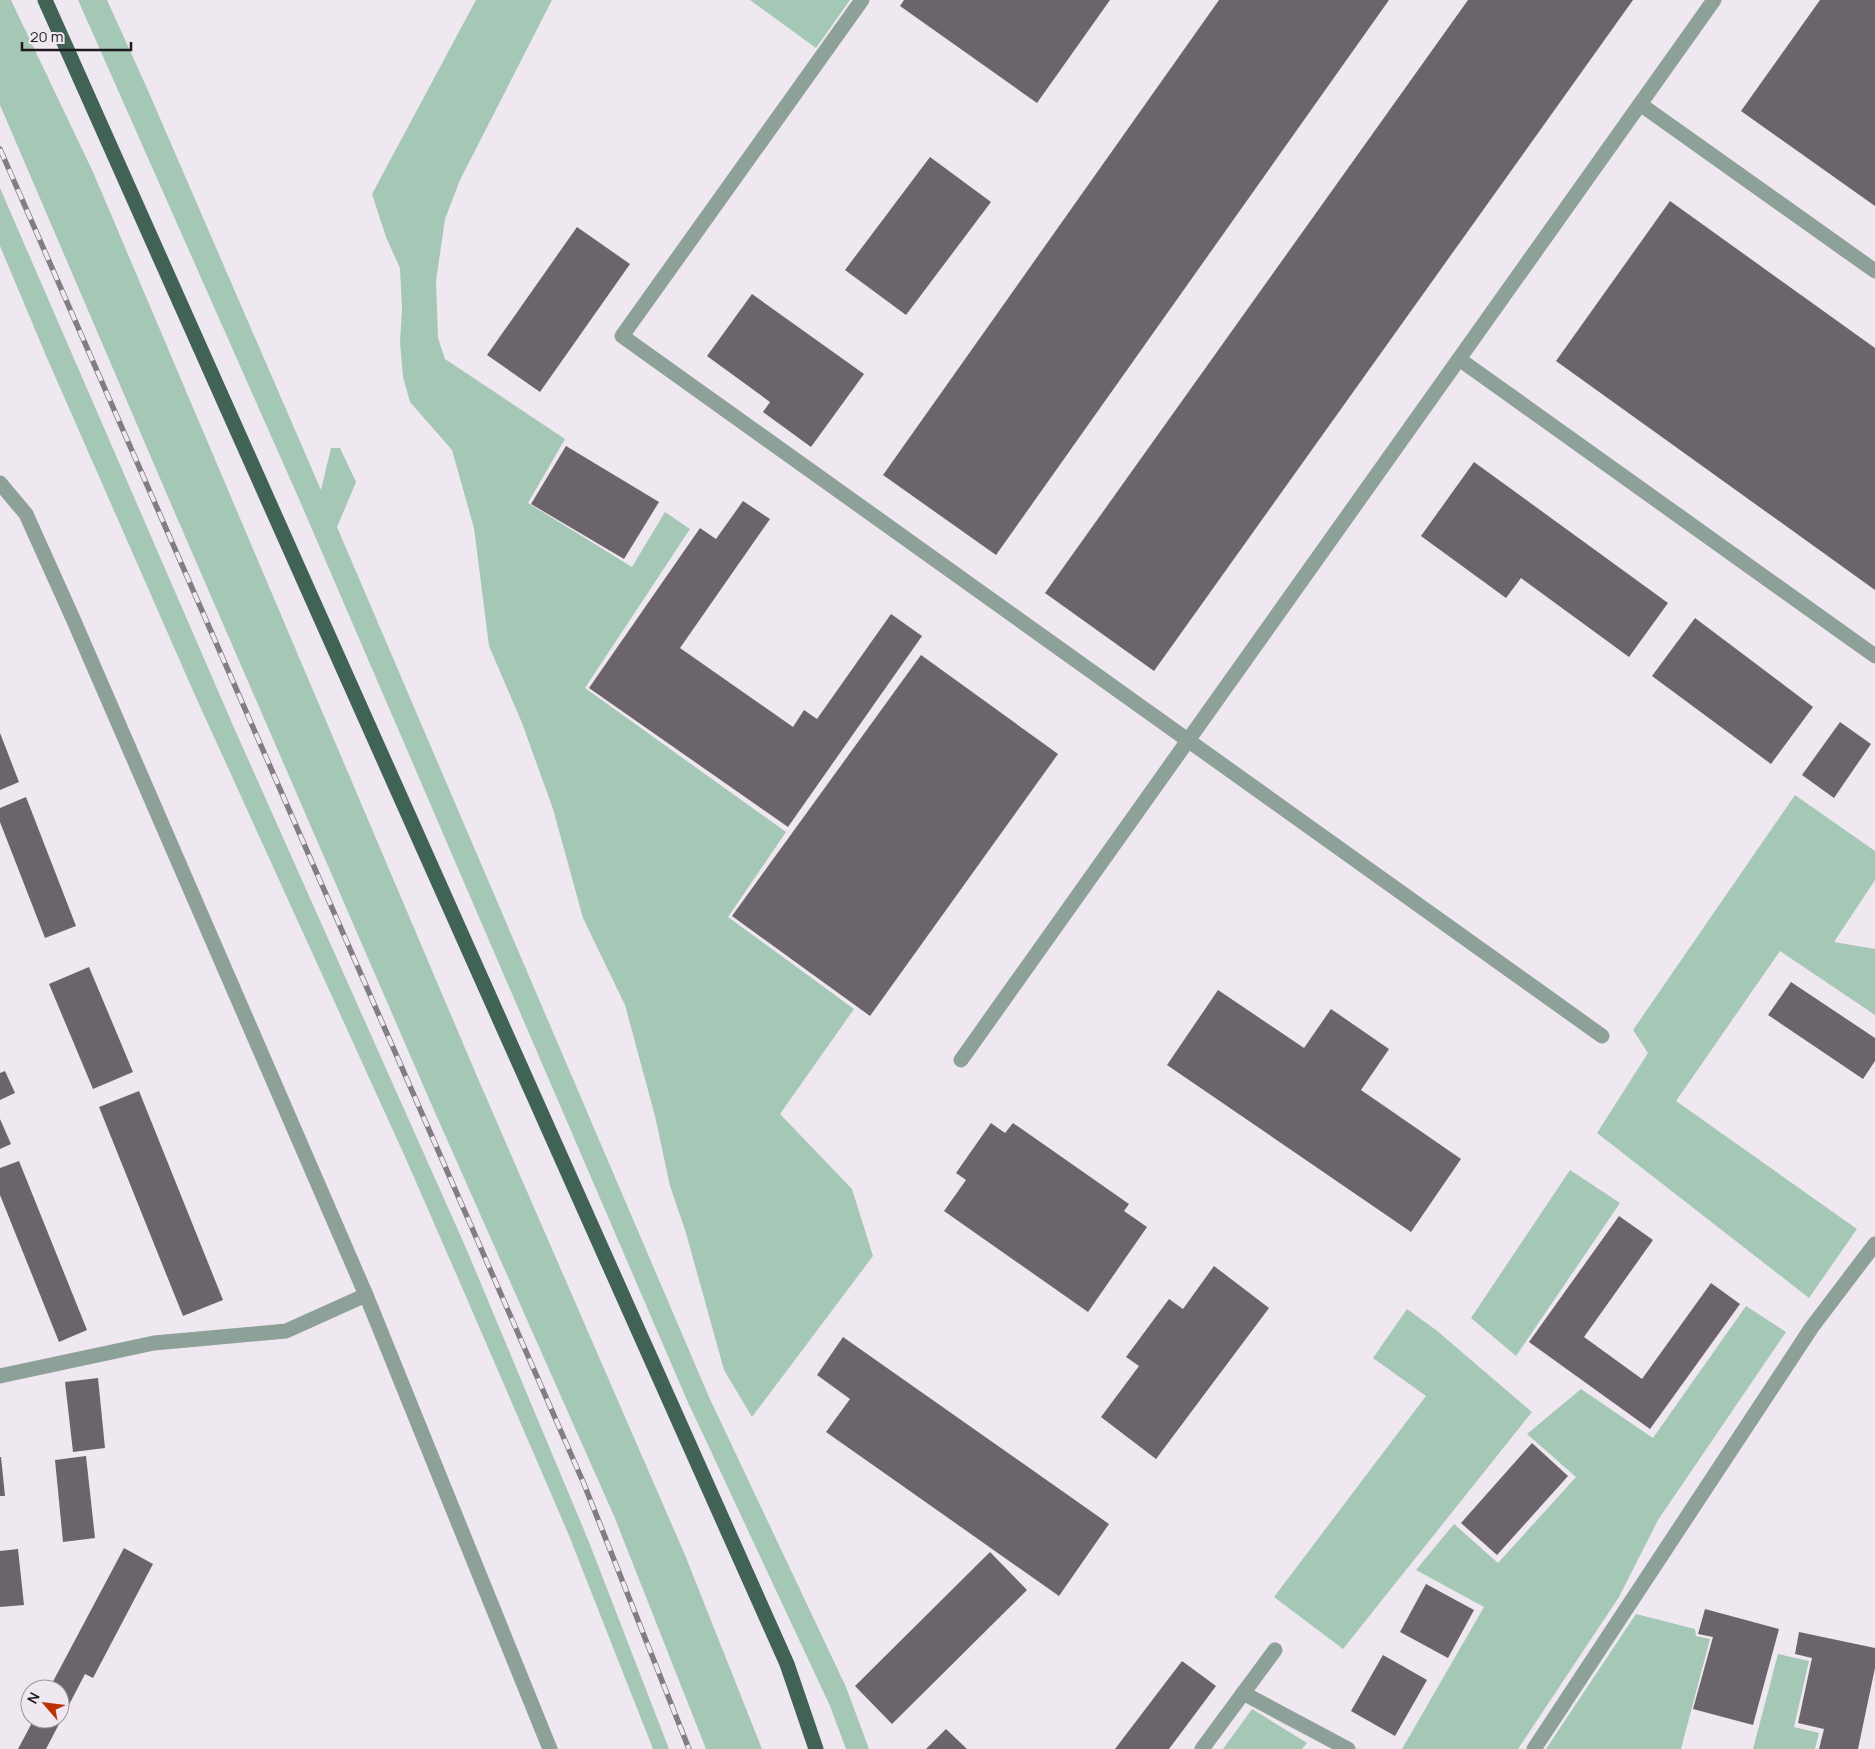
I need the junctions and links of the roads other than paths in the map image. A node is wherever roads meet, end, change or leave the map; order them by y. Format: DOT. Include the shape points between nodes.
graph roads {
  1 [pos="45,0"];
  2 [pos="862,0"];
  3 [pos="1714,0"];
  4 [pos="1640,104"];
  5 [pos="1875,271"];
  6 [pos="1459,359"];
  7 [pos="0,484"];
  8 [pos="1875,656"];
  9 [pos="1188,740"];
  10 [pos="1602,1036"];
  11 [pos="961,1060"];
  12 [pos="1875,1244"];
  13 [pos="366,1295"];
  14 [pos="0,1376"];
  15 [pos="1275,1650"];
  16 [pos="1244,1693"];
  17 [pos="550,1749"];
  18 [pos="816,1749"];
  19 [pos="1202,1749"];
  20 [pos="1348,1749"];
  21 [pos="1534,1749"];
  1 -- 18 [label="main road" via="787,1664"];
  2 -- 9 [label="street" via="622,336"];
  3 -- 4 [label="street"];
  4 -- 5 [label="street"];
  4 -- 6 [label="street"];
  6 -- 8 [label="street"];
  6 -- 9 [label="street"];
  7 -- 13 [label="street" via="26,514"];
  9 -- 10 [label="street"];
  9 -- 11 [label="street"];
  12 -- 21 [label="street" via="1812,1327"];
  13 -- 14 [label="street" via="286,1331 154,1344"];
  13 -- 17 [label="street"];
  15 -- 16 [label="street"];
  16 -- 19 [label="street"];
  16 -- 20 [label="street"];
}
